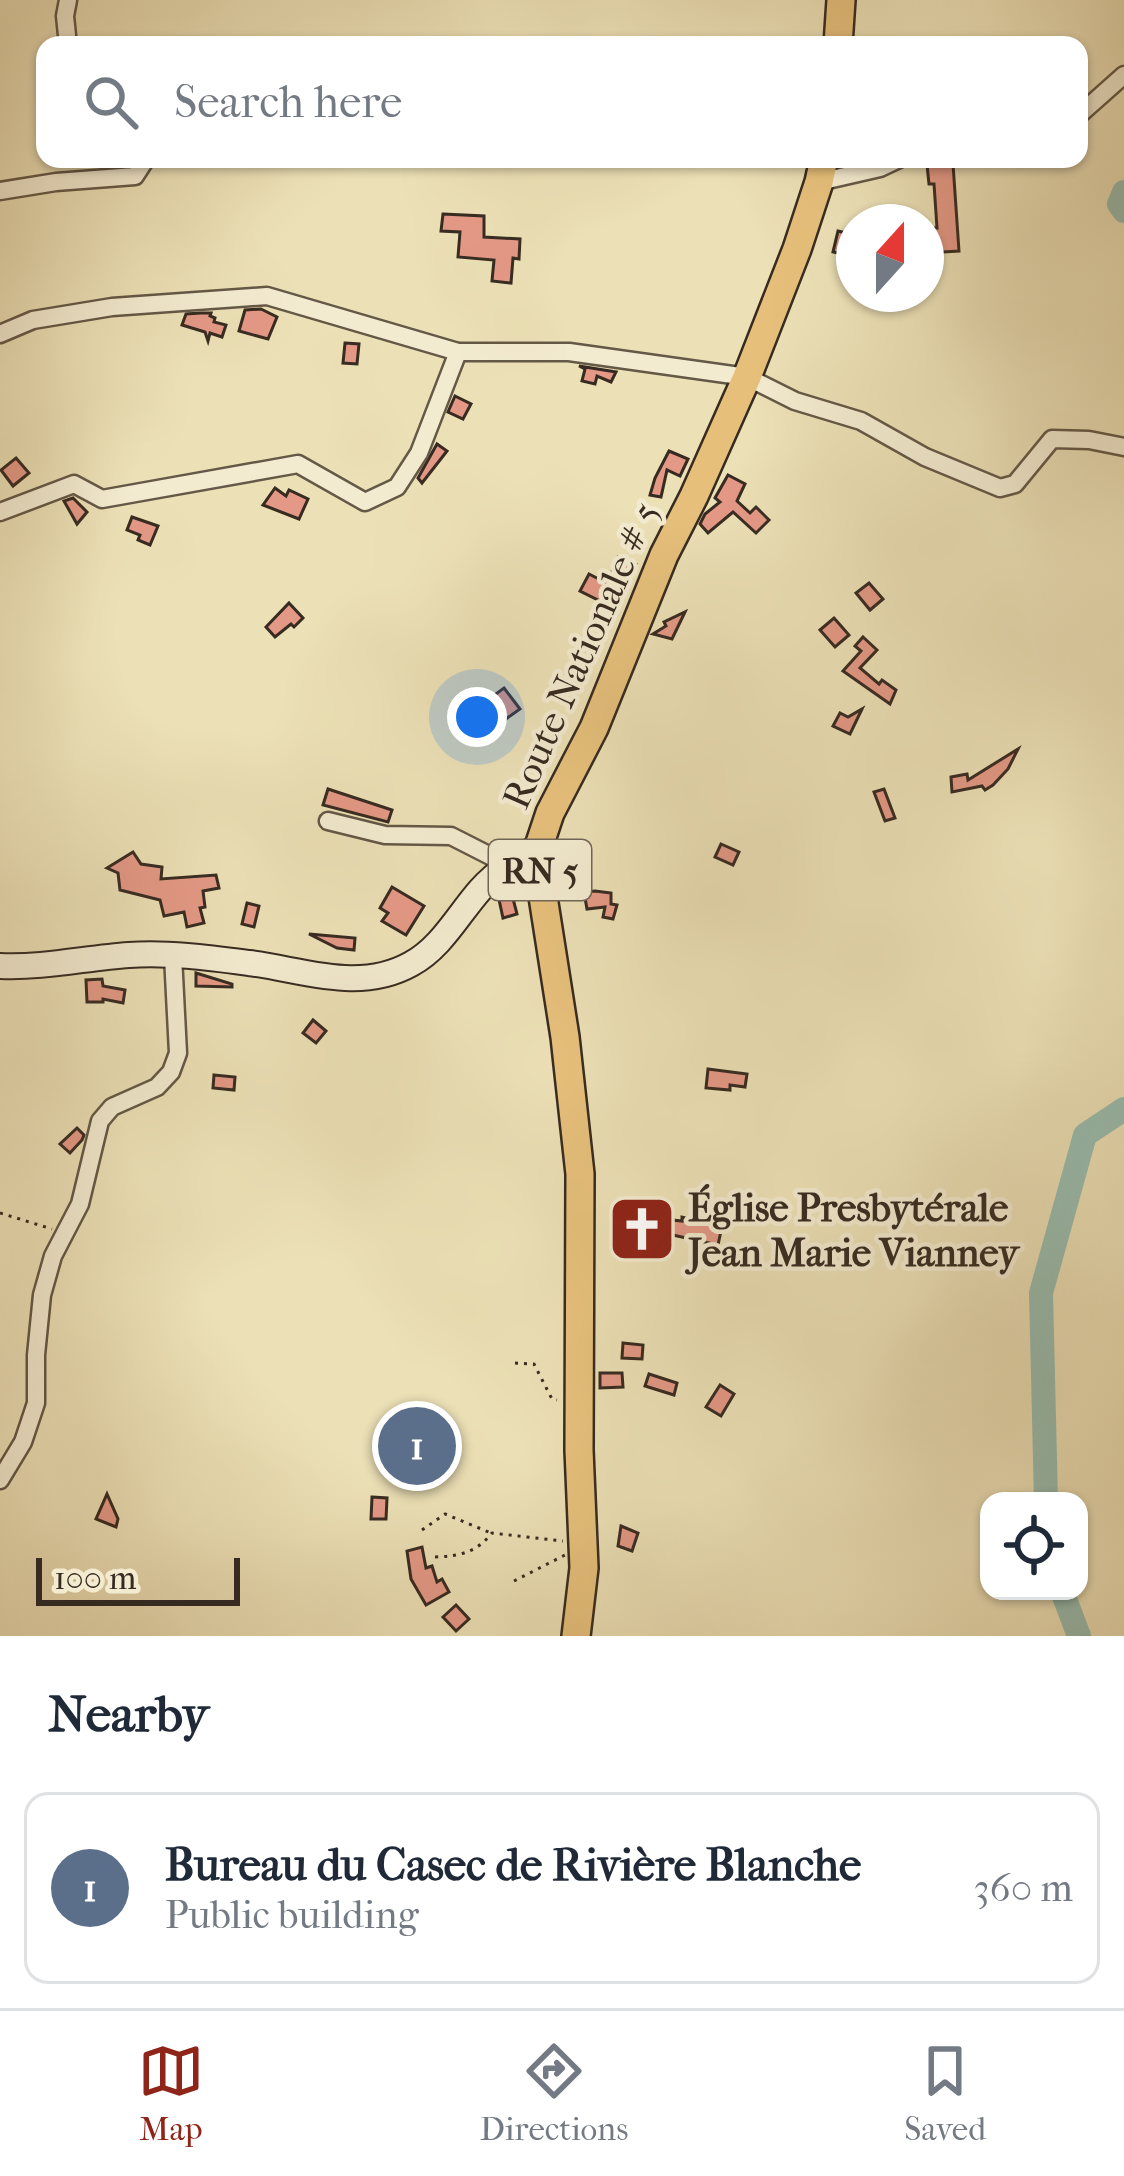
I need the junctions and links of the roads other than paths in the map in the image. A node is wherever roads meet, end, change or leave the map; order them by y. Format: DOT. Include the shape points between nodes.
graph roads {
  1 [pos="68,0"];
  2 [pos="841,0"];
  3 [pos="67,36"];
  4 [pos="839,36"];
  5 [pos="1124,75"];
  6 [pos="1088,107"];
  7 [pos="140,168"];
  8 [pos="880,168"];
  9 [pos="822,170"];
  10 [pos="0,191"];
  11 [pos="0,334"];
  12 [pos="458,352"];
  13 [pos="747,377"];
  14 [pos="1124,447"];
  15 [pos="0,512"];
  16 [pos="328,821"];
  17 [pos="539,846"];
  18 [pos="508,865"];
  19 [pos="173,956"];
  20 [pos="0,966"];
  21 [pos="0,1480"];
  22 [pos="576,1636"];
  1 -- 3 [label="street"];
  2 -- 4 [label="main road"];
  5 -- 6 [label="street"];
  7 -- 10 [label="street" via="135,176"];
  8 -- 9 [label="street"];
  9 -- 13 [label="main road, Route Nationale # 5 / RN 5"];
  11 -- 12 [label="street" via="112,307 266,296"];
  12 -- 13 [label="street" via="569,352"];
  12 -- 15 [label="street" via="408,470 397,487 365,502 298,464 102,500 74,484"];
  13 -- 14 [label="street" via="1000,488 1015,484 1052,439"];
  13 -- 17 [label="main road, Route Nationale # 5 / RN 5"];
  16 -- 18 [label="street" via="385,835 451,836"];
  17 -- 18 [label="street"];
  17 -- 22 [label="main road, Route Nationale # 5 / RN 5" via="580,1174 584,1568"];
  18 -- 19 [label="street" via="436,946 382,977"];
  19 -- 20 [label="street"];
  19 -- 21 [label="street" via="178,1053 158,1087 112,1107 100,1121 88,1178 42,1295 36,1403"];
}
